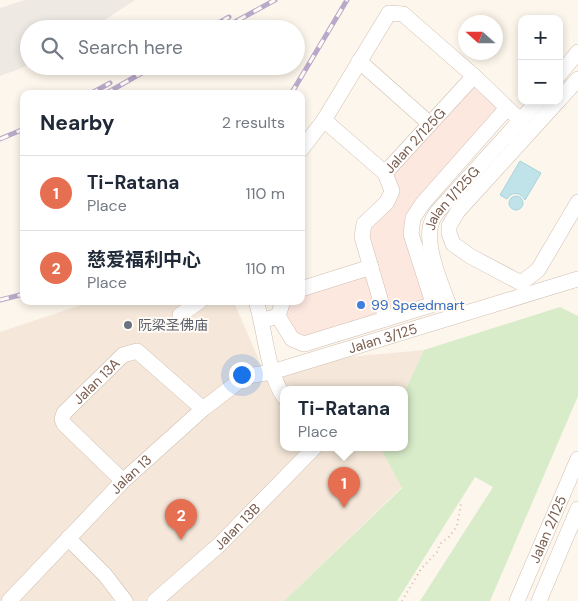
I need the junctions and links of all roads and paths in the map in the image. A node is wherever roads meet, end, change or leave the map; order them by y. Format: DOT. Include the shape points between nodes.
graph roads {
  1 [pos="578,52"];
  2 [pos="359,61"];
  3 [pos="563,70"];
  4 [pos="474,76"];
  5 [pos="578,79"];
  6 [pos="563,96"];
  7 [pos="535,105"];
  8 [pos="554,105"];
  9 [pos="507,108"];
  10 [pos="324,120"];
  11 [pos="521,121"];
  12 [pos="430,124"];
  13 [pos="305,145"];
  14 [pos="385,173"];
  15 [pos="578,202"];
  16 [pos="371,267"];
  17 [pos="578,279"];
  18 [pos="305,288"];
  19 [pos="194,305"];
  20 [pos="257,305"];
  21 [pos="280,309"];
  22 [pos="180,315"];
  23 [pos="454,316"];
  24 [pos="386,319"];
  25 [pos="262,321"];
  26 [pos="272,372"];
  27 [pos="280,391"];
  28 [pos="203,409"];
  29 [pos="311,451"];
  30 [pos="578,459"];
  31 [pos="123,482"];
  32 [pos="560,503"];
  33 [pos="461,504"];
  34 [pos="578,510"];
  35 [pos="68,538"];
  36 [pos="9,601"];
  37 [pos="125,601"];
  38 [pos="155,601"];
  39 [pos="402,601"];
  40 [pos="518,601"];
  41 [pos="539,601"];
  1 -- 3 [label="street"];
  2 -- 4 [label="street" via="389,13 403,14"];
  2 -- 10 [label="street"];
  2 -- 12 [label="street"];
  4 -- 9 [label="street"];
  4 -- 12 [label="street, Jalan 2/125G"];
  5 -- 6 [label="street"];
  7 -- 11 [label="street, Jalan 1/125G"];
  8 -- 15 [label="street" via="458,211 449,232 453,244 521,283 538,270"];
  9 -- 11 [label="street"];
  9 -- 24 [label="street" via="413,218 411,234 432,303"];
  10 -- 13 [label="street"];
  10 -- 14 [label="street"];
  11 -- 23 [label="street, Jalan 1/125G" via="431,222 431,254"];
  12 -- 14 [label="street, Jalan 2/125G"];
  14 -- 16 [label="street, Jalan 2/125G" via="392,190 387,202 364,224 362,237"];
  16 -- 18 [label="street"];
  16 -- 24 [label="street, Jalan 2/125G"];
  17 -- 23 [label="street, Jalan 3/125"];
  19 -- 22 [label="street"];
  20 -- 25 [label="street"];
  21 -- 24 [label="street" via="292,339 304,344"];
  21 -- 25 [label="street"];
  23 -- 26 [label="street, Jalan 3/125"];
  25 -- 26 [label="street"];
  26 -- 27 [label="street"];
  26 -- 28 [label="street, Jalan 13" via="242,379"];
  28 -- 31 [label="street, Jalan 13"];
  28 -- 31 [label="street, Jalan 13A" via="137,351 123,355 64,413 62,419"];
  29 -- 38 [label="street, Jalan 13B" via="219,545"];
  30 -- 32 [label="street, Jalan 2/125"];
  31 -- 35 [label="street, Jalan 13"];
  32 -- 34 [label="street"];
  32 -- 40 [label="street, Jalan 2/125"];
  33 -- 39 [label="path" via="457,526 420,569"];
  34 -- 41 [label="street"];
  35 -- 36 [label="street, Jalan 13"];
  35 -- 37 [label="street" via="105,575"];
}
